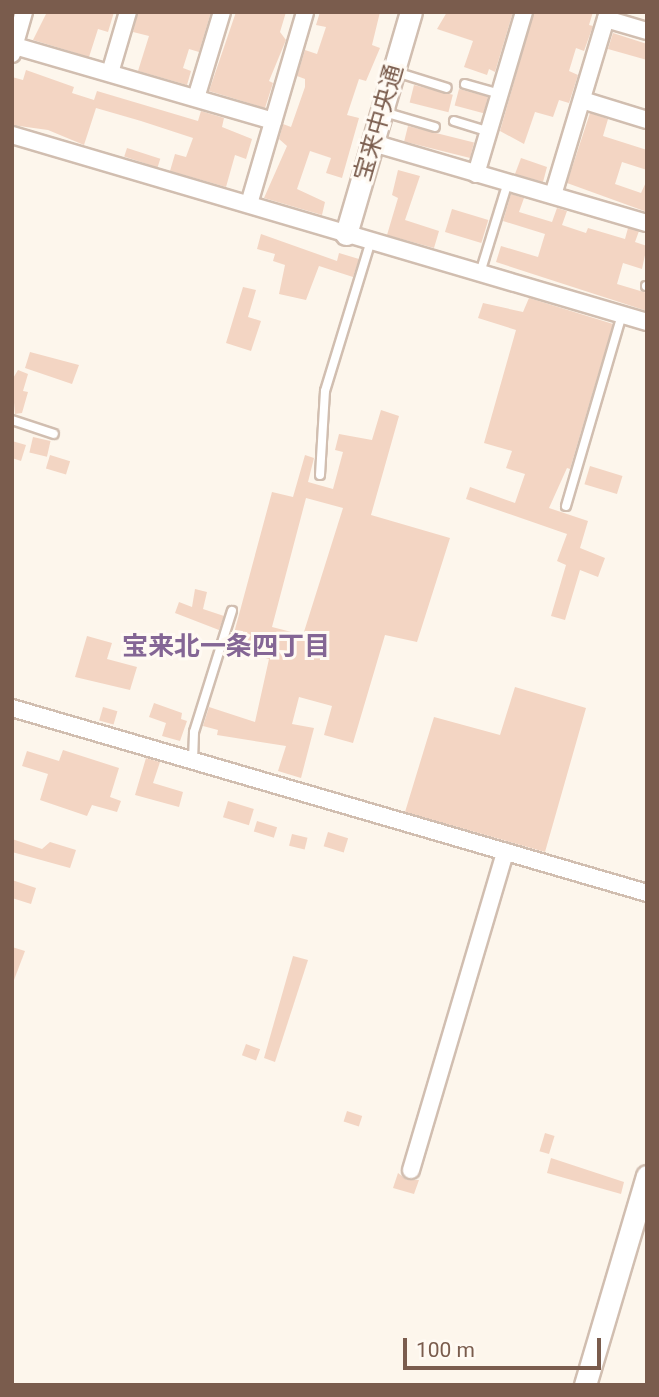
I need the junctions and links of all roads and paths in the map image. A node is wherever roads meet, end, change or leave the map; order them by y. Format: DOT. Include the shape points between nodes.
graph roads {
  1 [pos="24,12"];
  2 [pos="128,12"];
  3 [pos="222,12"];
  4 [pos="305,12"];
  5 [pos="411,12"];
  6 [pos="524,12"];
  7 [pos="607,16"];
  8 [pos="647,31"];
  9 [pos="13,50"];
  10 [pos="394,71"];
  11 [pos="110,73"];
  12 [pos="465,84"];
  13 [pos="447,88"];
  14 [pos="500,94"];
  15 [pos="196,98"];
  16 [pos="582,100"];
  17 [pos="382,111"];
  18 [pos="647,120"];
  19 [pos="273,121"];
  20 [pos="454,121"];
  21 [pos="435,127"];
  22 [pos="489,132"];
  23 [pos="12,135"];
  24 [pos="373,144"];
  25 [pos="476,174"];
  26 [pos="508,183"];
  27 [pos="553,195"];
  28 [pos="249,204"];
  29 [pos="647,223"];
  30 [pos="346,234"];
  31 [pos="371,241"];
  32 [pos="480,273"];
  33 [pos="622,315"];
  34 [pos="647,322"];
  35 [pos="12,420"];
  36 [pos="54,434"];
  37 [pos="320,475"];
  38 [pos="566,506"];
  39 [pos="232,611"];
  40 [pos="12,708"];
  41 [pos="193,761"];
  42 [pos="505,852"];
  43 [pos="647,893"];
  44 [pos="411,1170"];
  45 [pos="647,1175"];
  46 [pos="585,1385"];
  1 -- 9 [label="street"];
  2 -- 11 [label="street"];
  3 -- 15 [label="street"];
  4 -- 19 [label="street"];
  5 -- 10 [label="street, 宝来中央通"];
  6 -- 14 [label="street"];
  7 -- 8 [label="street"];
  7 -- 16 [label="street"];
  9 -- 11 [label="street"];
  10 -- 13 [label="lane"];
  10 -- 17 [label="street, 宝来中央通"];
  11 -- 15 [label="street"];
  12 -- 14 [label="lane"];
  14 -- 22 [label="street"];
  15 -- 19 [label="street"];
  16 -- 18 [label="street"];
  16 -- 27 [label="street"];
  17 -- 21 [label="lane"];
  17 -- 24 [label="street, 宝来中央通"];
  19 -- 28 [label="street"];
  20 -- 22 [label="lane"];
  22 -- 25 [label="street"];
  23 -- 28 [label="street"];
  24 -- 25 [label="street"];
  24 -- 30 [label="street, 宝来中央通"];
  25 -- 26 [label="street"];
  26 -- 27 [label="street"];
  26 -- 32 [label="lane"];
  27 -- 29 [label="street"];
  28 -- 30 [label="street"];
  30 -- 31 [label="street"];
  31 -- 32 [label="street"];
  31 -- 37 [label="lane" via="325,391"];
  32 -- 33 [label="street"];
  33 -- 34 [label="street"];
  33 -- 38 [label="lane"];
  35 -- 36 [label="lane"];
  39 -- 41 [label="lane" via="194,732"];
  40 -- 41 [label="street"];
  41 -- 42 [label="street"];
  42 -- 43 [label="street"];
  42 -- 44 [label="street"];
  45 -- 46 [label="street"];
}
